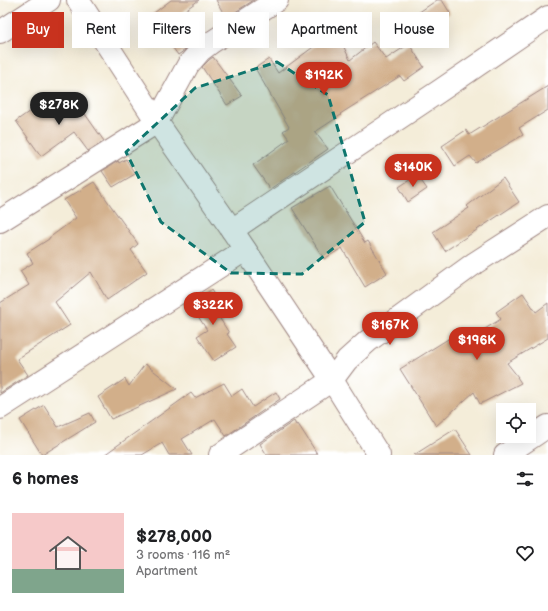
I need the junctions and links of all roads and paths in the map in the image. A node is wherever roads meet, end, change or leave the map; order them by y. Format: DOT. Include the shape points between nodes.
graph roads {
  1 [pos="49,0"];
  2 [pos="78,0"];
  3 [pos="277,0"];
  4 [pos="548,17"];
  5 [pos="0,32"];
  6 [pos="157,122"];
  7 [pos="548,216"];
  8 [pos="0,221"];
  9 [pos="232,230"];
  10 [pos="245,250"];
  11 [pos="332,380"];
  12 [pos="0,408"];
  13 [pos="548,426"];
  14 [pos="220,455"];
  15 [pos="378,455"];
  16 [pos="505,455"];
  1 -- 5 [label="street"];
  2 -- 6 [label="street"];
  3 -- 6 [label="street" via="200,51 188,65"];
  4 -- 9 [label="street"];
  6 -- 8 [label="street"];
  6 -- 9 [label="street"];
  7 -- 11 [label="street" via="475,263 368,341 347,360"];
  9 -- 10 [label="street"];
  10 -- 11 [label="street"];
  10 -- 12 [label="street"];
  11 -- 14 [label="street"];
  11 -- 15 [label="street"];
  13 -- 16 [label="street"];
}
